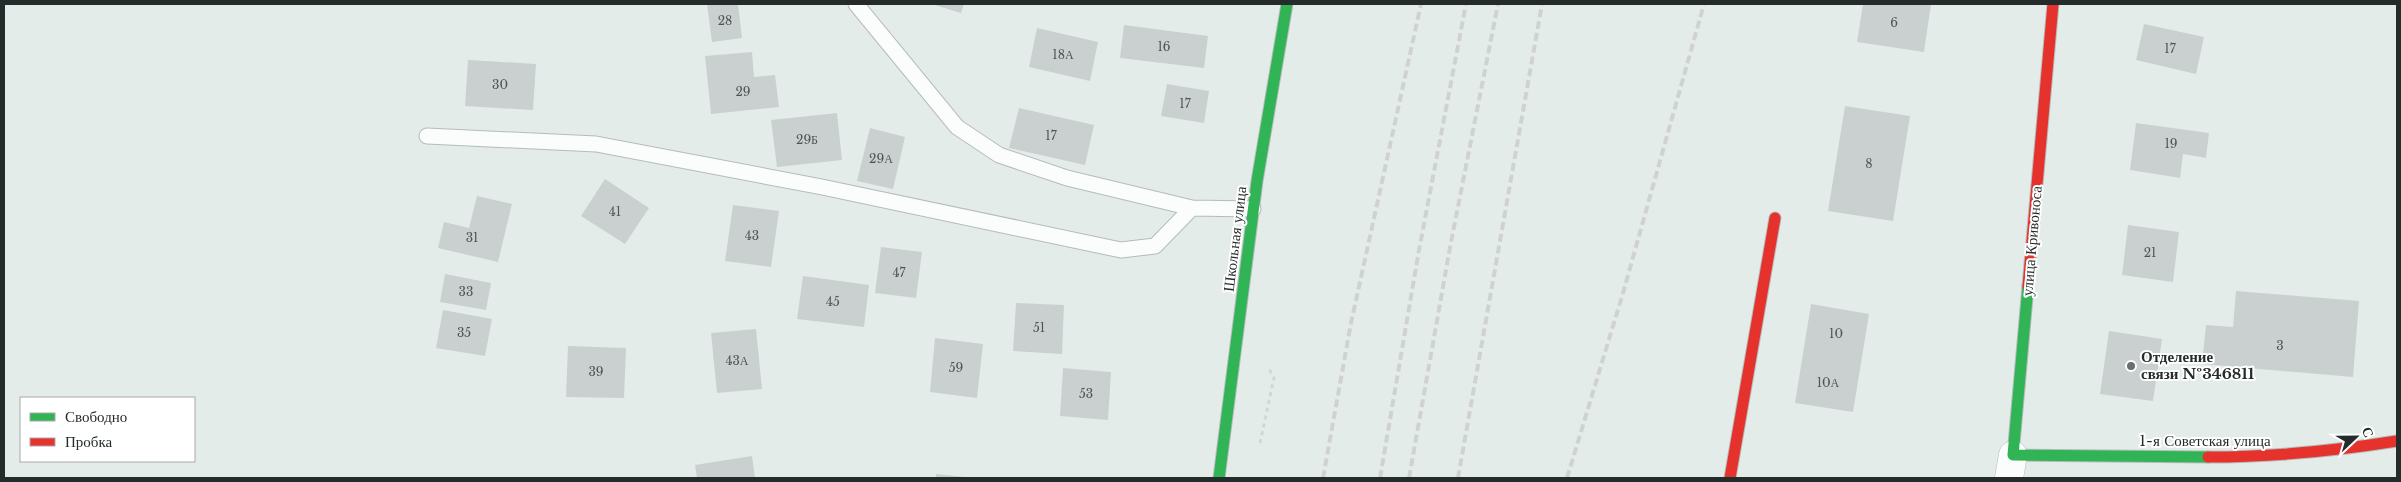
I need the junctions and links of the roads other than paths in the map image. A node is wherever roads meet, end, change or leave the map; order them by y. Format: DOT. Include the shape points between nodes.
graph roads {
  1 [pos="856,4"];
  2 [pos="1287,4"];
  3 [pos="2053,4"];
  4 [pos="427,136"];
  5 [pos="1192,208"];
  6 [pos="1253,209"];
  7 [pos="1775,218"];
  8 [pos="2397,441"];
  9 [pos="2011,467"];
  10 [pos="1219,478"];
  11 [pos="1730,478"];
  1 -- 5 [label="lane" via="957,127 999,155 1067,178"];
  2 -- 6 [label="street, Школьная улица" via="1274,67"];
  3 -- 9 [label="street, улица Кривоноса"];
  4 -- 5 [label="lane" via="596,144 1121,250 1155,246"];
  5 -- 6 [label="lane"];
  6 -- 10 [label="street, Школьная улица"];
  7 -- 11 [label="street"];
  8 -- 9 [label="street, 1-я Советская улица" via="2335,451 2251,457"];
}
